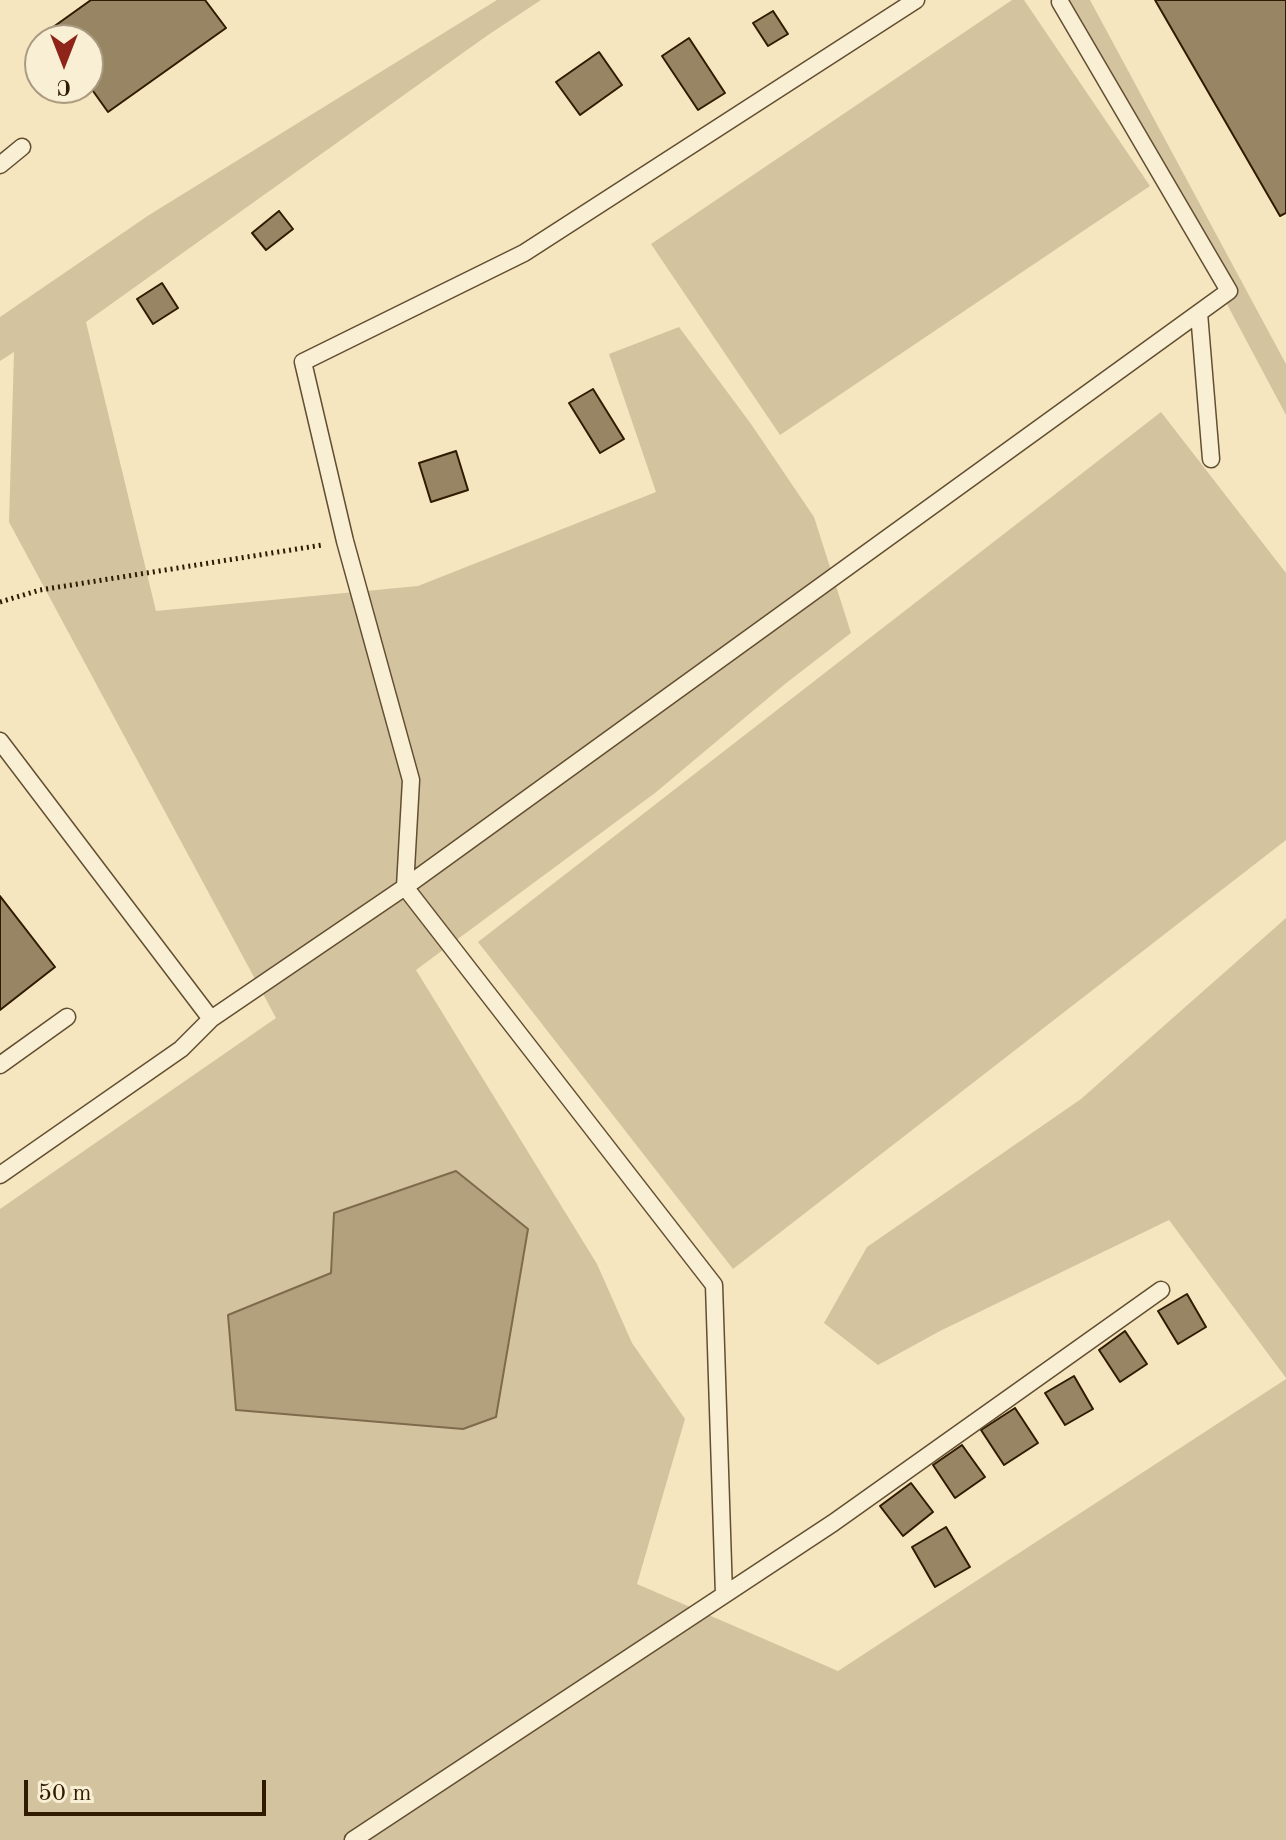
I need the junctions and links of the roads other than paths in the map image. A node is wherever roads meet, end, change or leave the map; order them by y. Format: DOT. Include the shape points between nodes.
graph roads {
  1 [pos="916,0"];
  2 [pos="1060,2"];
  3 [pos="22,147"];
  4 [pos="0,165"];
  5 [pos="1199,313"];
  6 [pos="1211,459"];
  7 [pos="0,741"];
  8 [pos="405,887"];
  9 [pos="67,1017"];
  10 [pos="211,1019"];
  11 [pos="0,1065"];
  12 [pos="0,1175"];
  13 [pos="1161,1290"];
  14 [pos="724,1595"];
  15 [pos="353,1840"];
  1 -- 8 [label="lane" via="524,253 303,362 345,541 411,780"];
  2 -- 5 [label="lane" via="1229,291"];
  3 -- 4 [label="lane"];
  5 -- 6 [label="lane"];
  5 -- 8 [label="lane"];
  7 -- 10 [label="lane"];
  8 -- 10 [label="lane"];
  8 -- 14 [label="lane" via="714,1285"];
  9 -- 11 [label="lane"];
  10 -- 12 [label="lane" via="181,1049"];
  13 -- 14 [label="lane"];
  14 -- 15 [label="lane"];
}
